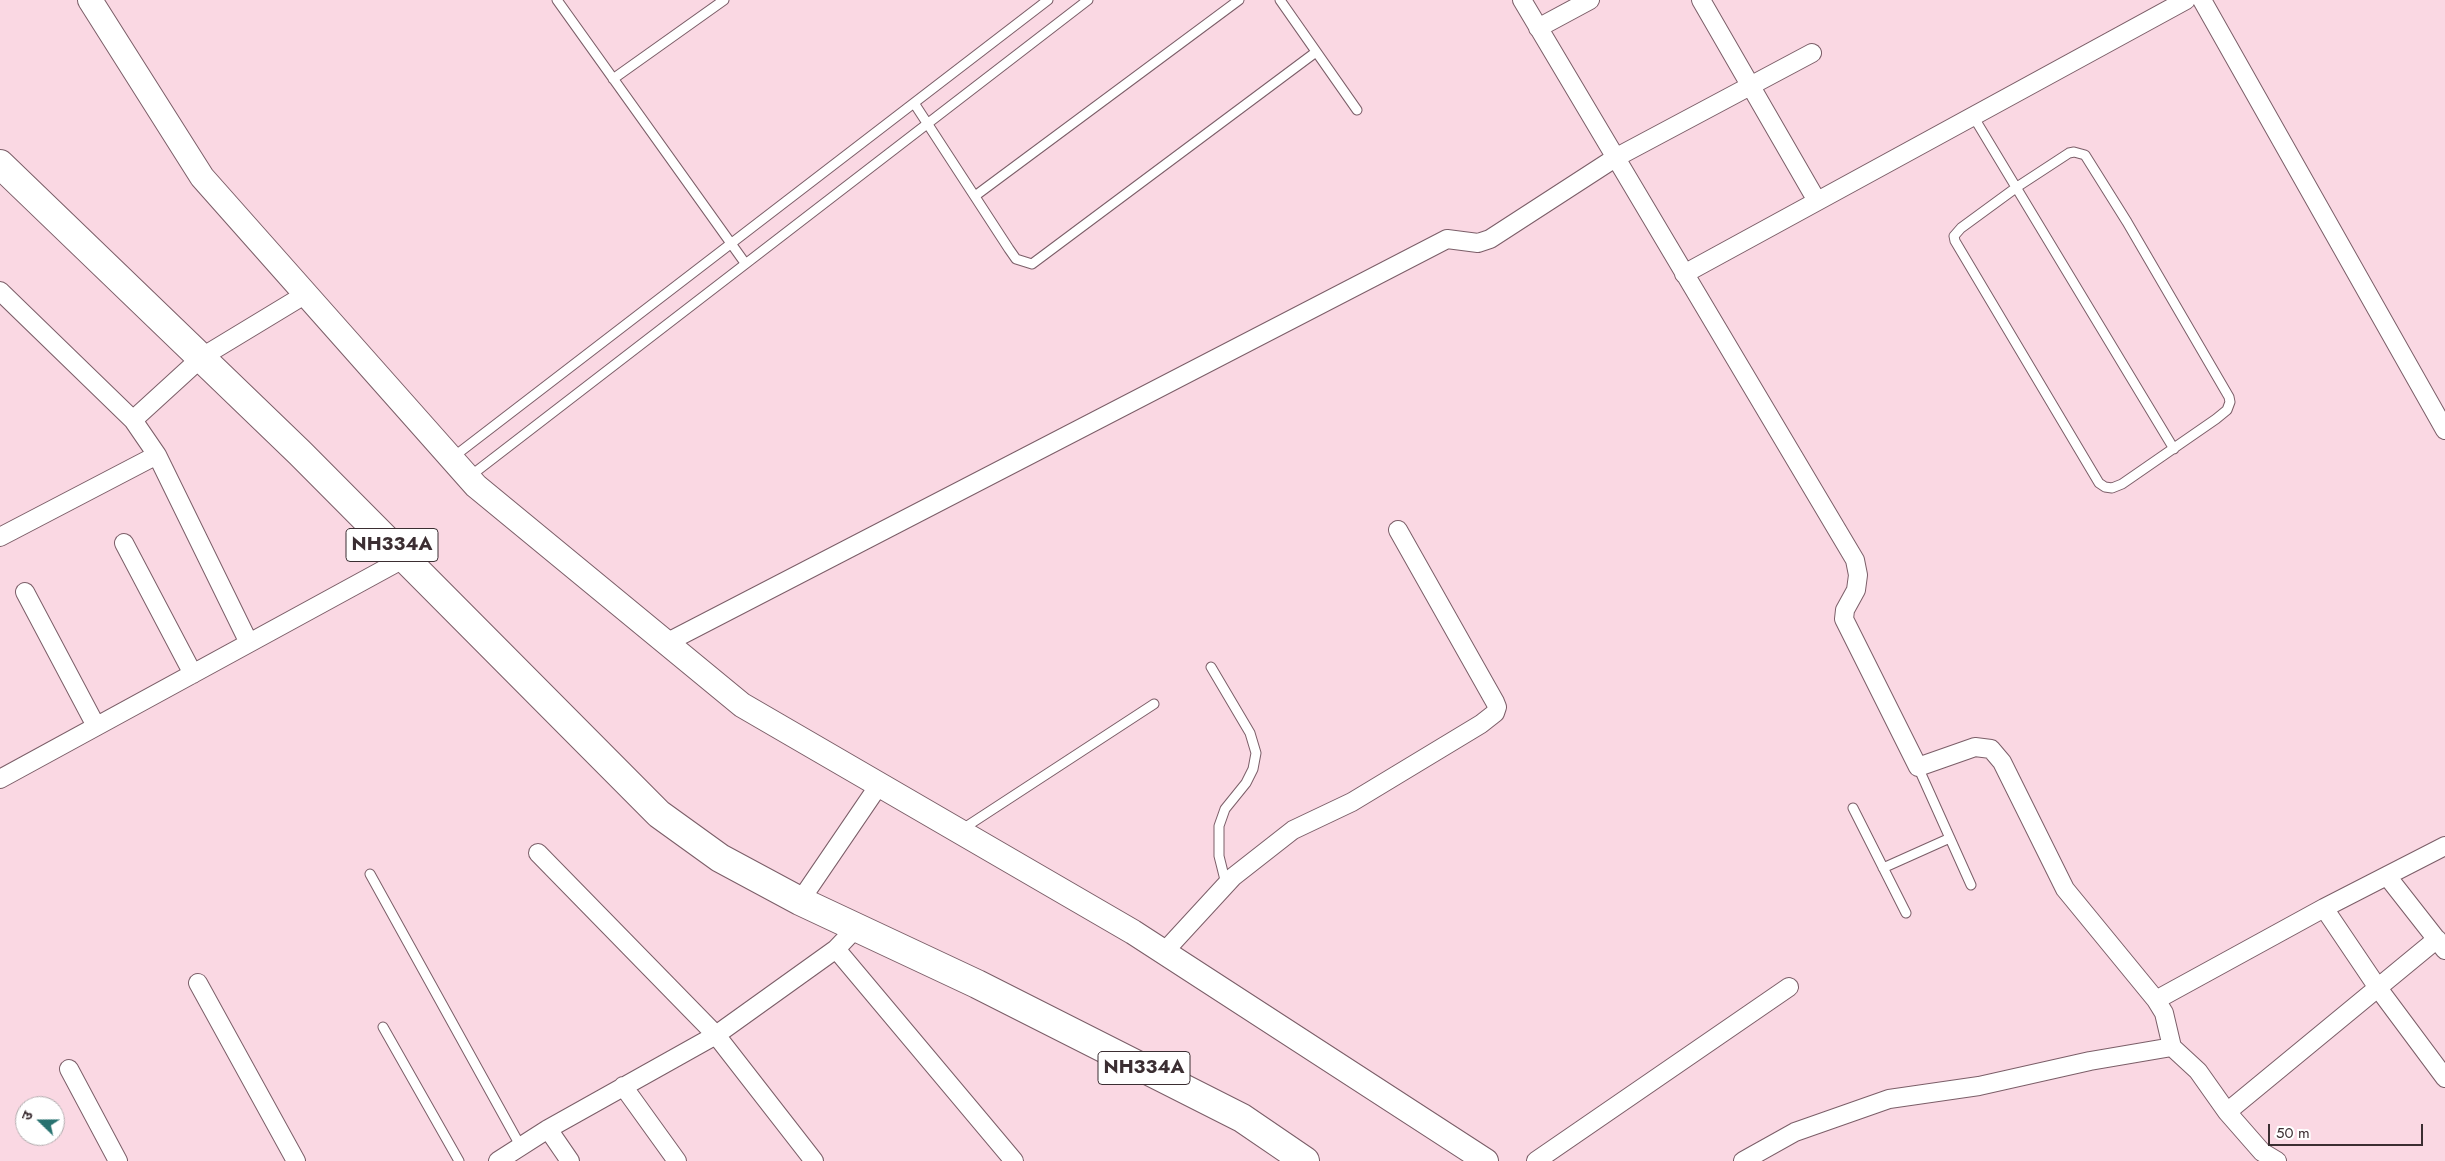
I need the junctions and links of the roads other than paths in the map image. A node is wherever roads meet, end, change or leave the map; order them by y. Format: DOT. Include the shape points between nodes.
graph roads {
  1 [pos="90,0"];
  2 [pos="557,0"];
  3 [pos="724,0"];
  4 [pos="1048,0"];
  5 [pos="1088,0"];
  6 [pos="1239,0"];
  7 [pos="1280,0"];
  8 [pos="1522,0"];
  9 [pos="1590,0"];
  10 [pos="1701,0"];
  11 [pos="2186,0"];
  12 [pos="2202,0"];
  13 [pos="1538,28"];
  14 [pos="1316,52"];
  15 [pos="1812,53"];
  16 [pos="613,78"];
  17 [pos="1752,86"];
  18 [pos="914,103"];
  19 [pos="1357,110"];
  20 [pos="1973,116"];
  21 [pos="927,122"];
  22 [pos="1615,158"];
  23 [pos="0,164"];
  24 [pos="2017,186"];
  25 [pos="975,196"];
  26 [pos="1817,202"];
  27 [pos="730,244"];
  28 [pos="745,263"];
  29 [pos="1684,274"];
  30 [pos="0,291"];
  31 [pos="306,294"];
  32 [pos="202,357"];
  33 [pos="133,420"];
  34 [pos="2445,430"];
  35 [pos="2174,449"];
  36 [pos="157,455"];
  37 [pos="452,458"];
  38 [pos="469,477"];
  39 [pos="1398,530"];
  40 [pos="0,537"];
  41 [pos="124,543"];
  42 [pos="405,558"];
  43 [pos="25,592"];
  44 [pos="249,643"];
  45 [pos="666,643"];
  46 [pos="1211,668"];
  47 [pos="193,674"];
  48 [pos="1154,704"];
  49 [pos="96,726"];
  50 [pos="1918,767"];
  51 [pos="0,778"];
  52 [pos="879,785"];
  53 [pos="1853,808"];
  54 [pos="959,831"];
  55 [pos="1950,838"];
  56 [pos="2445,846"];
  57 [pos="538,853"];
  58 [pos="1883,868"];
  59 [pos="370,874"];
  60 [pos="2387,876"];
  61 [pos="1226,885"];
  62 [pos="1971,885"];
  63 [pos="800,901"];
  64 [pos="2324,908"];
  65 [pos="1906,913"];
  66 [pos="857,927"];
  67 [pos="2441,945"];
  68 [pos="836,949"];
  69 [pos="1164,952"];
  70 [pos="198,983"];
  71 [pos="1789,987"];
  72 [pos="2378,988"];
  73 [pos="2156,1000"];
  74 [pos="383,1027"];
  75 [pos="716,1035"];
  76 [pos="2172,1047"];
  77 [pos="69,1069"];
  78 [pos="2445,1078"];
  79 [pos="623,1086"];
  80 [pos="2227,1112"];
  81 [pos="548,1129"];
  82 [pos="521,1147"];
  83 [pos="118,1161"];
  84 [pos="296,1161"];
  85 [pos="459,1161"];
  86 [pos="498,1161"];
  87 [pos="570,1161"];
  88 [pos="677,1161"];
  89 [pos="814,1161"];
  90 [pos="1014,1161"];
  91 [pos="1305,1161"];
  92 [pos="1486,1161"];
  93 [pos="1536,1161"];
  94 [pos="1743,1161"];
  95 [pos="2277,1161"];
  1 -- 31 [label="street" via="202,177"];
  2 -- 16 [label="lane"];
  3 -- 16 [label="lane"];
  4 -- 18 [label="lane"];
  5 -- 21 [label="lane"];
  6 -- 25 [label="lane"];
  7 -- 14 [label="lane"];
  8 -- 13 [label="street"];
  9 -- 13 [label="street"];
  10 -- 17 [label="street"];
  11 -- 20 [label="street"];
  12 -- 34 [label="street"];
  13 -- 22 [label="street"];
  14 -- 19 [label="lane"];
  14 -- 25 [label="lane" via="1032,264 1016,259"];
  15 -- 17 [label="street"];
  16 -- 27 [label="lane"];
  17 -- 22 [label="street"];
  17 -- 26 [label="street"];
  18 -- 21 [label="lane"];
  18 -- 27 [label="lane"];
  20 -- 24 [label="lane"];
  20 -- 26 [label="street"];
  21 -- 25 [label="lane"];
  21 -- 28 [label="lane"];
  22 -- 29 [label="street"];
  22 -- 45 [label="street" via="1490,238 1478,243 1447,239"];
  23 -- 32 [label="highway, NH334A"];
  24 -- 35 [label="lane"];
  24 -- 35 [label="lane" via="2069,153 2079,153 2085,155 2127,222 2229,397 2227,410"];
  24 -- 35 [label="lane" via="1961,228 1955,241 2084,458 2099,482 2112,488"];
  26 -- 29 [label="street"];
  27 -- 28 [label="lane"];
  27 -- 37 [label="lane"];
  28 -- 38 [label="lane"];
  29 -- 50 [label="street" via="1855,560 1856,590 1845,610 1844,619"];
  30 -- 33 [label="street"];
  31 -- 32 [label="street"];
  31 -- 37 [label="street"];
  32 -- 33 [label="street"];
  32 -- 42 [label="highway, NH334A"];
  33 -- 36 [label="street"];
  36 -- 40 [label="street"];
  36 -- 44 [label="street"];
  37 -- 38 [label="street"];
  38 -- 45 [label="street"];
  39 -- 61 [label="street" via="1495,702 1495,714 1352,802 1293,830"];
  41 -- 47 [label="street"];
  42 -- 44 [label="street"];
  42 -- 63 [label="highway, NH334A" via="660,814 720,858"];
  43 -- 49 [label="street"];
  44 -- 47 [label="street"];
  45 -- 52 [label="street" via="742,705"];
  46 -- 61 [label="lane" via="1250,733 1256,753 1246,783 1224,809 1219,826 1218,856"];
  47 -- 49 [label="street"];
  48 -- 54 [label="lane"];
  49 -- 51 [label="street"];
  50 -- 55 [label="lane"];
  50 -- 73 [label="street" via="1975,748 1991,749 2002,762 2064,889"];
  52 -- 54 [label="street"];
  52 -- 63 [label="street"];
  53 -- 58 [label="lane"];
  54 -- 69 [label="street"];
  55 -- 58 [label="lane"];
  55 -- 62 [label="lane"];
  56 -- 60 [label="street"];
  57 -- 75 [label="street"];
  58 -- 65 [label="lane"];
  59 -- 82 [label="lane"];
  60 -- 64 [label="street"];
  60 -- 67 [label="street"];
  61 -- 69 [label="street"];
  63 -- 66 [label="highway, NH334A"];
  64 -- 72 [label="street"];
  64 -- 73 [label="street"];
  66 -- 68 [label="street"];
  66 -- 91 [label="highway, NH334A" via="1242,1118"];
  67 -- 72 [label="street"];
  68 -- 75 [label="street"];
  68 -- 90 [label="street"];
  69 -- 92 [label="street"];
  70 -- 84 [label="street"];
  71 -- 93 [label="street"];
  72 -- 78 [label="street"];
  72 -- 80 [label="street"];
  73 -- 76 [label="street" via="2164,1013"];
  74 -- 85 [label="lane"];
  75 -- 79 [label="street"];
  75 -- 89 [label="street"];
  76 -- 80 [label="street" via="2198,1071"];
  76 -- 94 [label="street" via="2090,1061 1979,1086 1889,1099 1795,1132"];
  77 -- 83 [label="street"];
  79 -- 81 [label="street"];
  79 -- 88 [label="street"];
  80 -- 95 [label="street" via="2262,1152"];
  81 -- 82 [label="street"];
  81 -- 87 [label="street"];
  82 -- 86 [label="street"];
}
